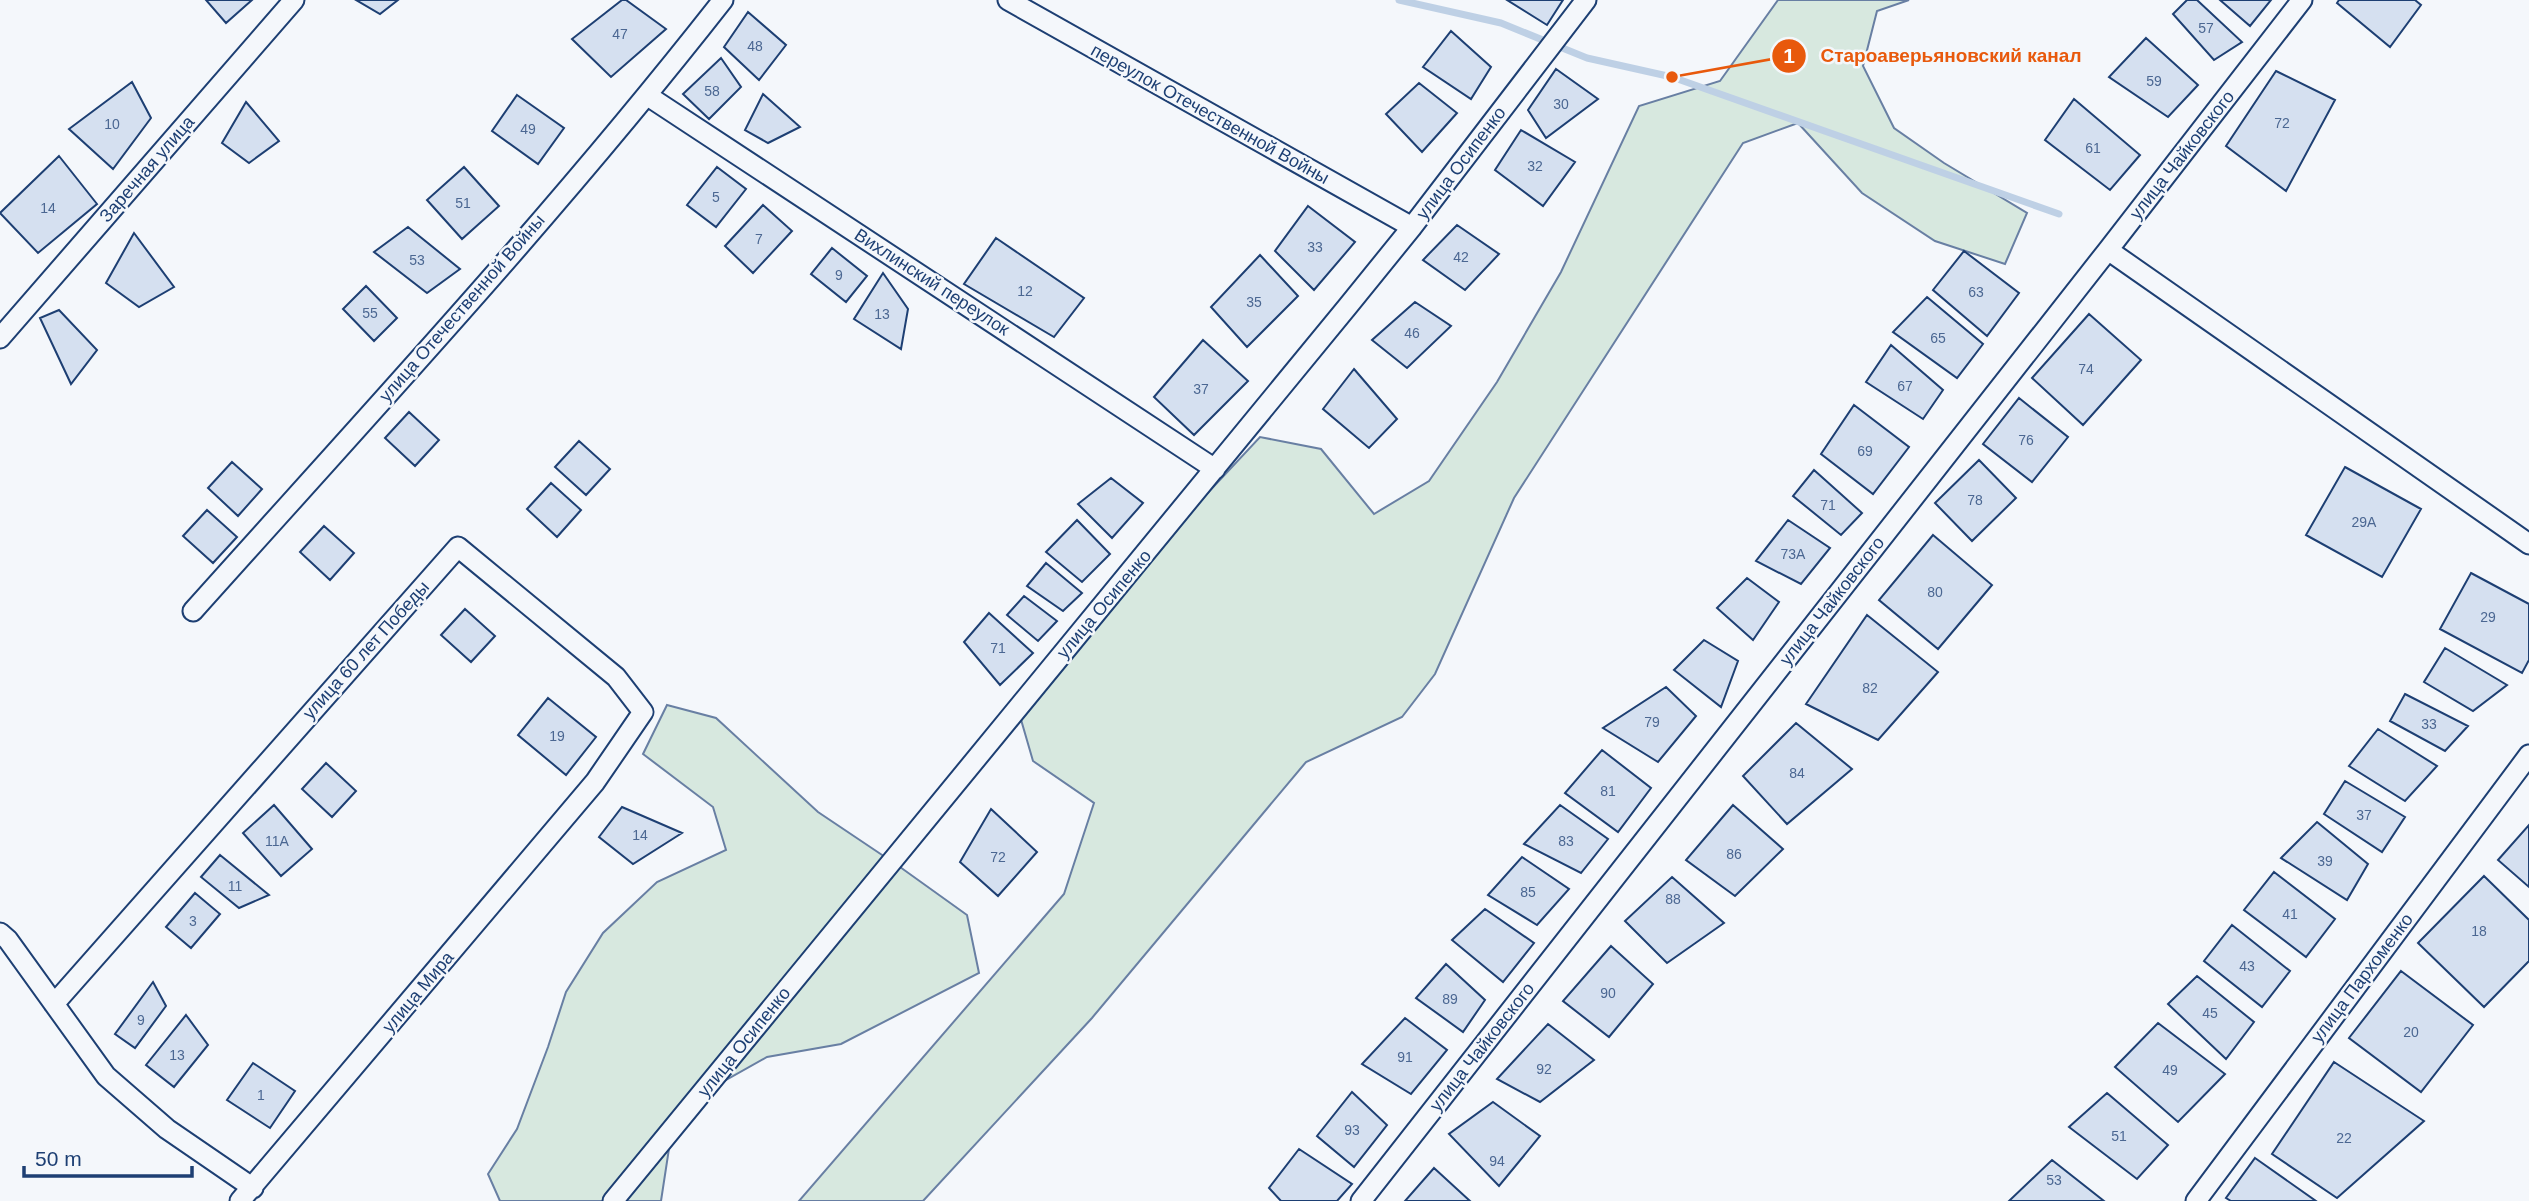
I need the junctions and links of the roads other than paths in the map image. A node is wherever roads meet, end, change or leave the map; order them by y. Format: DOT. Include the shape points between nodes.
graph roads {
  1 [pos="294,0"];
  2 [pos="723,0"];
  3 [pos="1008,0"];
  4 [pos="1586,0"];
  5 [pos="2302,0"];
  6 [pos="648,96"];
  7 [pos="1412,227"];
  8 [pos="2108,250"];
  9 [pos="0,338"];
  10 [pos="1215,469"];
  11 [pos="2529,544"];
  12 [pos="193,611"];
  13 [pos="2529,755"];
  14 [pos="595,782"];
  15 [pos="0,933"];
  16 [pos="54,1004"];
  17 [pos="247,1194"];
  18 [pos="613,1201"];
  19 [pos="1361,1201"];
  20 [pos="2196,1201"];
  1 -- 9 [label="street, Заречная улица"];
  2 -- 6 [label="street, улица Отечественной Войны"];
  3 -- 7 [label="street, переулок Отечественной Войны"];
  4 -- 7 [label="street, улица Осипенко"];
  5 -- 8 [label="street, улица Чайковского"];
  6 -- 10 [label="street, Вихлинский переулок"];
  6 -- 12 [label="street, улица Отечественной Войны"];
  7 -- 10 [label="street, улица Осипенко"];
  8 -- 11 [label="street"];
  8 -- 19 [label="street, улица Чайковского"];
  10 -- 18 [label="street, улица Осипенко"];
  13 -- 20 [label="street, улица Пархоменко"];
  14 -- 16 [label="street, улица 60 лет Победы" via="643,712 616,677 458,547"];
  14 -- 17 [label="street, улица Мира"];
  15 -- 16 [label="street"];
  16 -- 17 [label="street" via="106,1076"];
}
